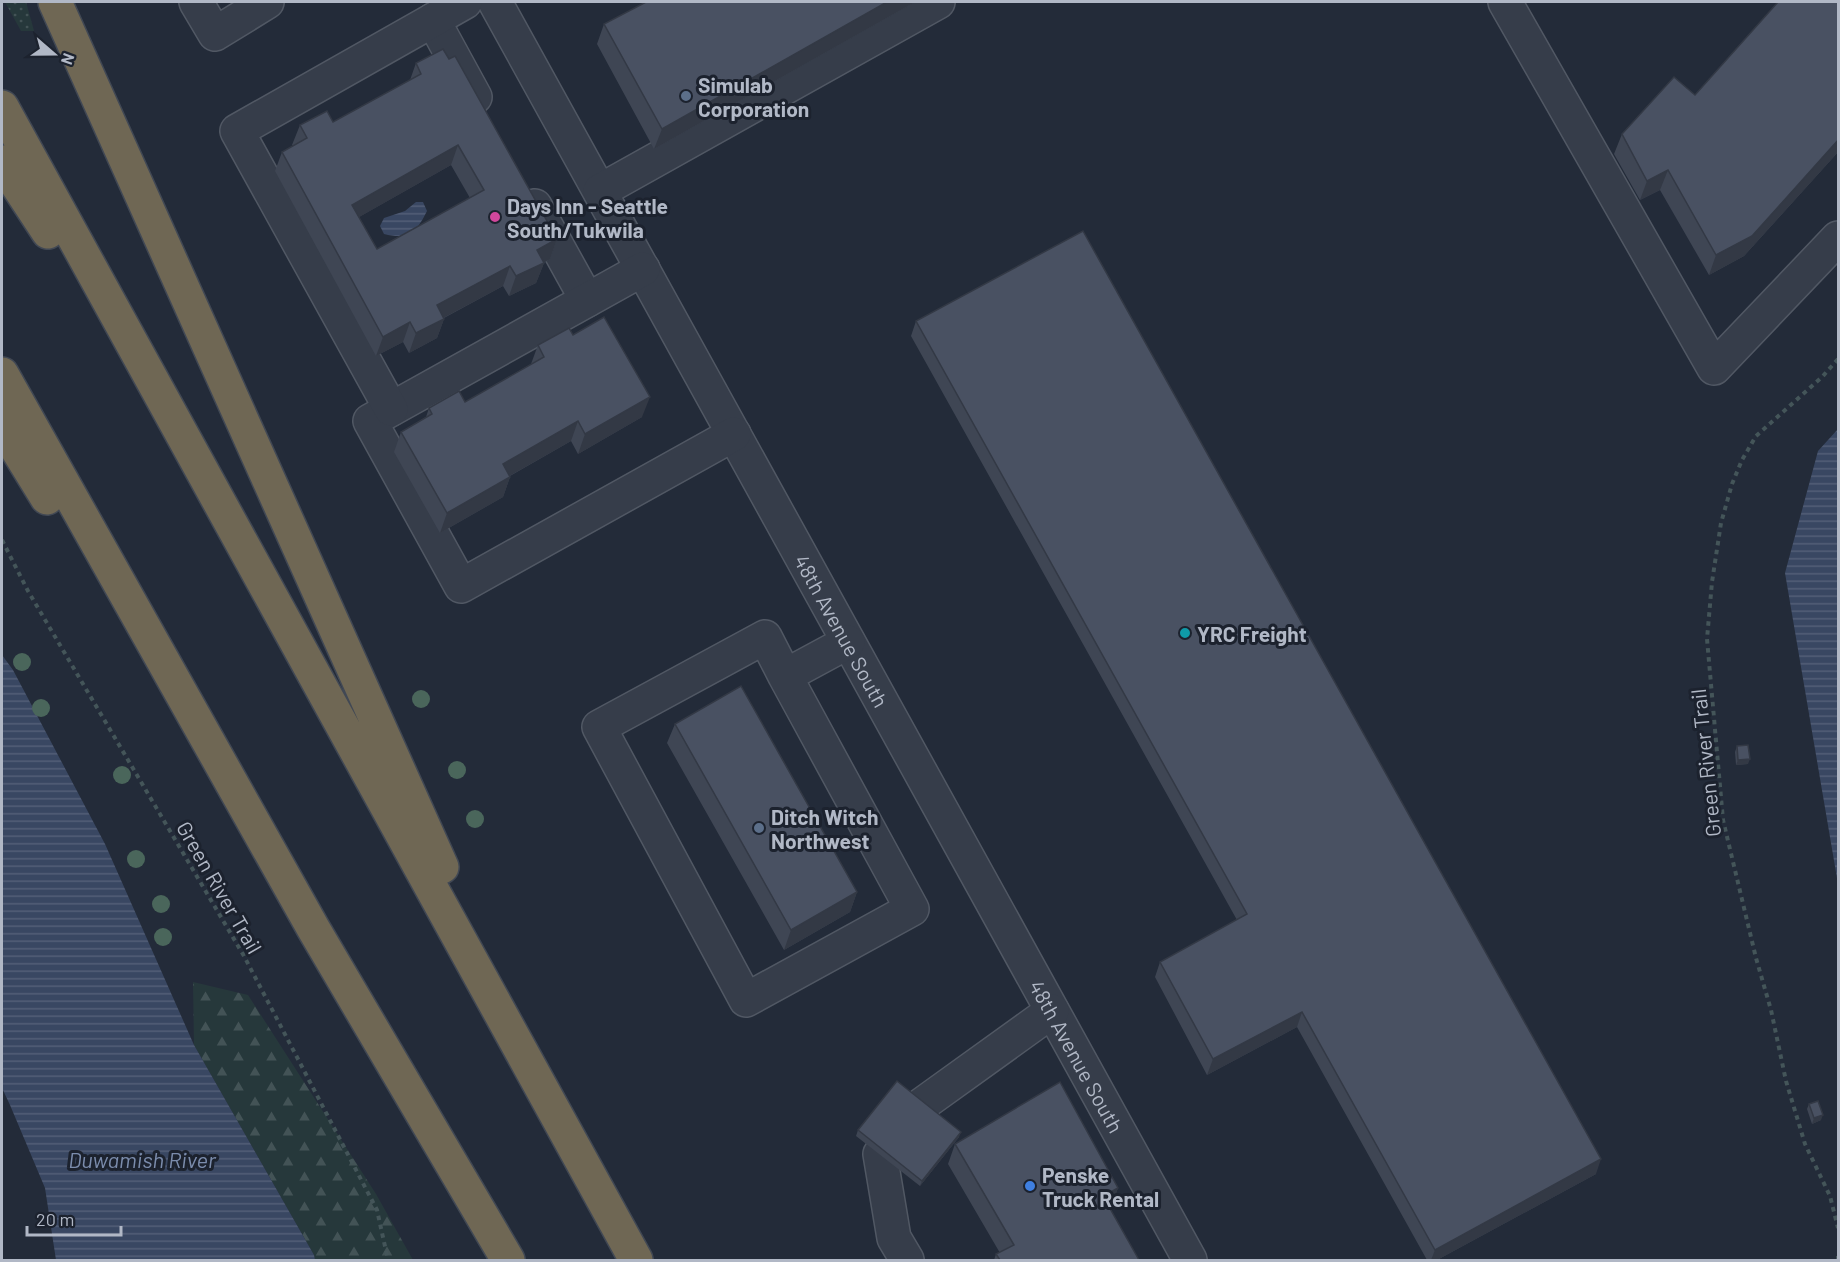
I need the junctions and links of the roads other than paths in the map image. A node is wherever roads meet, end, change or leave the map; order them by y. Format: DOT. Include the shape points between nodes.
graph roads {
  1 [pos="55,2"];
  2 [pos="196,2"];
  3 [pos="267,2"];
  4 [pos="465,2"];
  5 [pos="495,2"];
  6 [pos="938,2"];
  7 [pos="1505,2"];
  8 [pos="433,20"];
  9 [pos="2,108"];
  10 [pos="490,124"];
  11 [pos="2,162"];
  12 [pos="518,176"];
  13 [pos="600,191"];
  14 [pos="1839,238"];
  15 [pos="643,269"];
  16 [pos="587,300"];
  17 [pos="2,374"];
  18 [pos="391,409"];
  19 [pos="2,425"];
  20 [pos="734,434"];
  21 [pos="187,441"];
  22 [pos="848,642"];
  23 [pos="785,676"];
  24 [pos="313,928"];
  25 [pos="1052,1011"];
  26 [pos="544,1093"];
  27 [pos="920,1106"];
  28 [pos="880,1154"];
  29 [pos="508,1260"];
  30 [pos="636,1260"];
  31 [pos="908,1260"];
  32 [pos="1190,1260"];
  1 -- 26 [label="highway"];
  2 -- 3 [label="street" via="215,34"];
  4 -- 8 [label="street"];
  5 -- 13 [label="street, 48th Avenue South"];
  6 -- 13 [label="street"];
  7 -- 14 [label="street" via="1714,368"];
  8 -- 10 [label="street"];
  8 -- 18 [label="street" via="237,131"];
  9 -- 21 [label="highway"];
  11 -- 21 [label="highway"];
  12 -- 16 [label="street"];
  13 -- 15 [label="street, 48th Avenue South"];
  15 -- 16 [label="street"];
  15 -- 20 [label="street, 48th Avenue South"];
  16 -- 18 [label="street"];
  17 -- 24 [label="highway"];
  18 -- 20 [label="street" via="370,421 461,586"];
  19 -- 24 [label="highway"];
  20 -- 22 [label="street, 48th Avenue South"];
  21 -- 26 [label="highway"];
  22 -- 23 [label="street"];
  22 -- 25 [label="street, 48th Avenue South"];
  23 -- 23 [label="street" via="765,638 599,727 746,1000 912,909"];
  24 -- 29 [label="highway"];
  25 -- 27 [label="street"];
  25 -- 32 [label="street, 48th Avenue South"];
  26 -- 30 [label="highway"];
  28 -- 31 [label="street" via="894,1238"];
}
